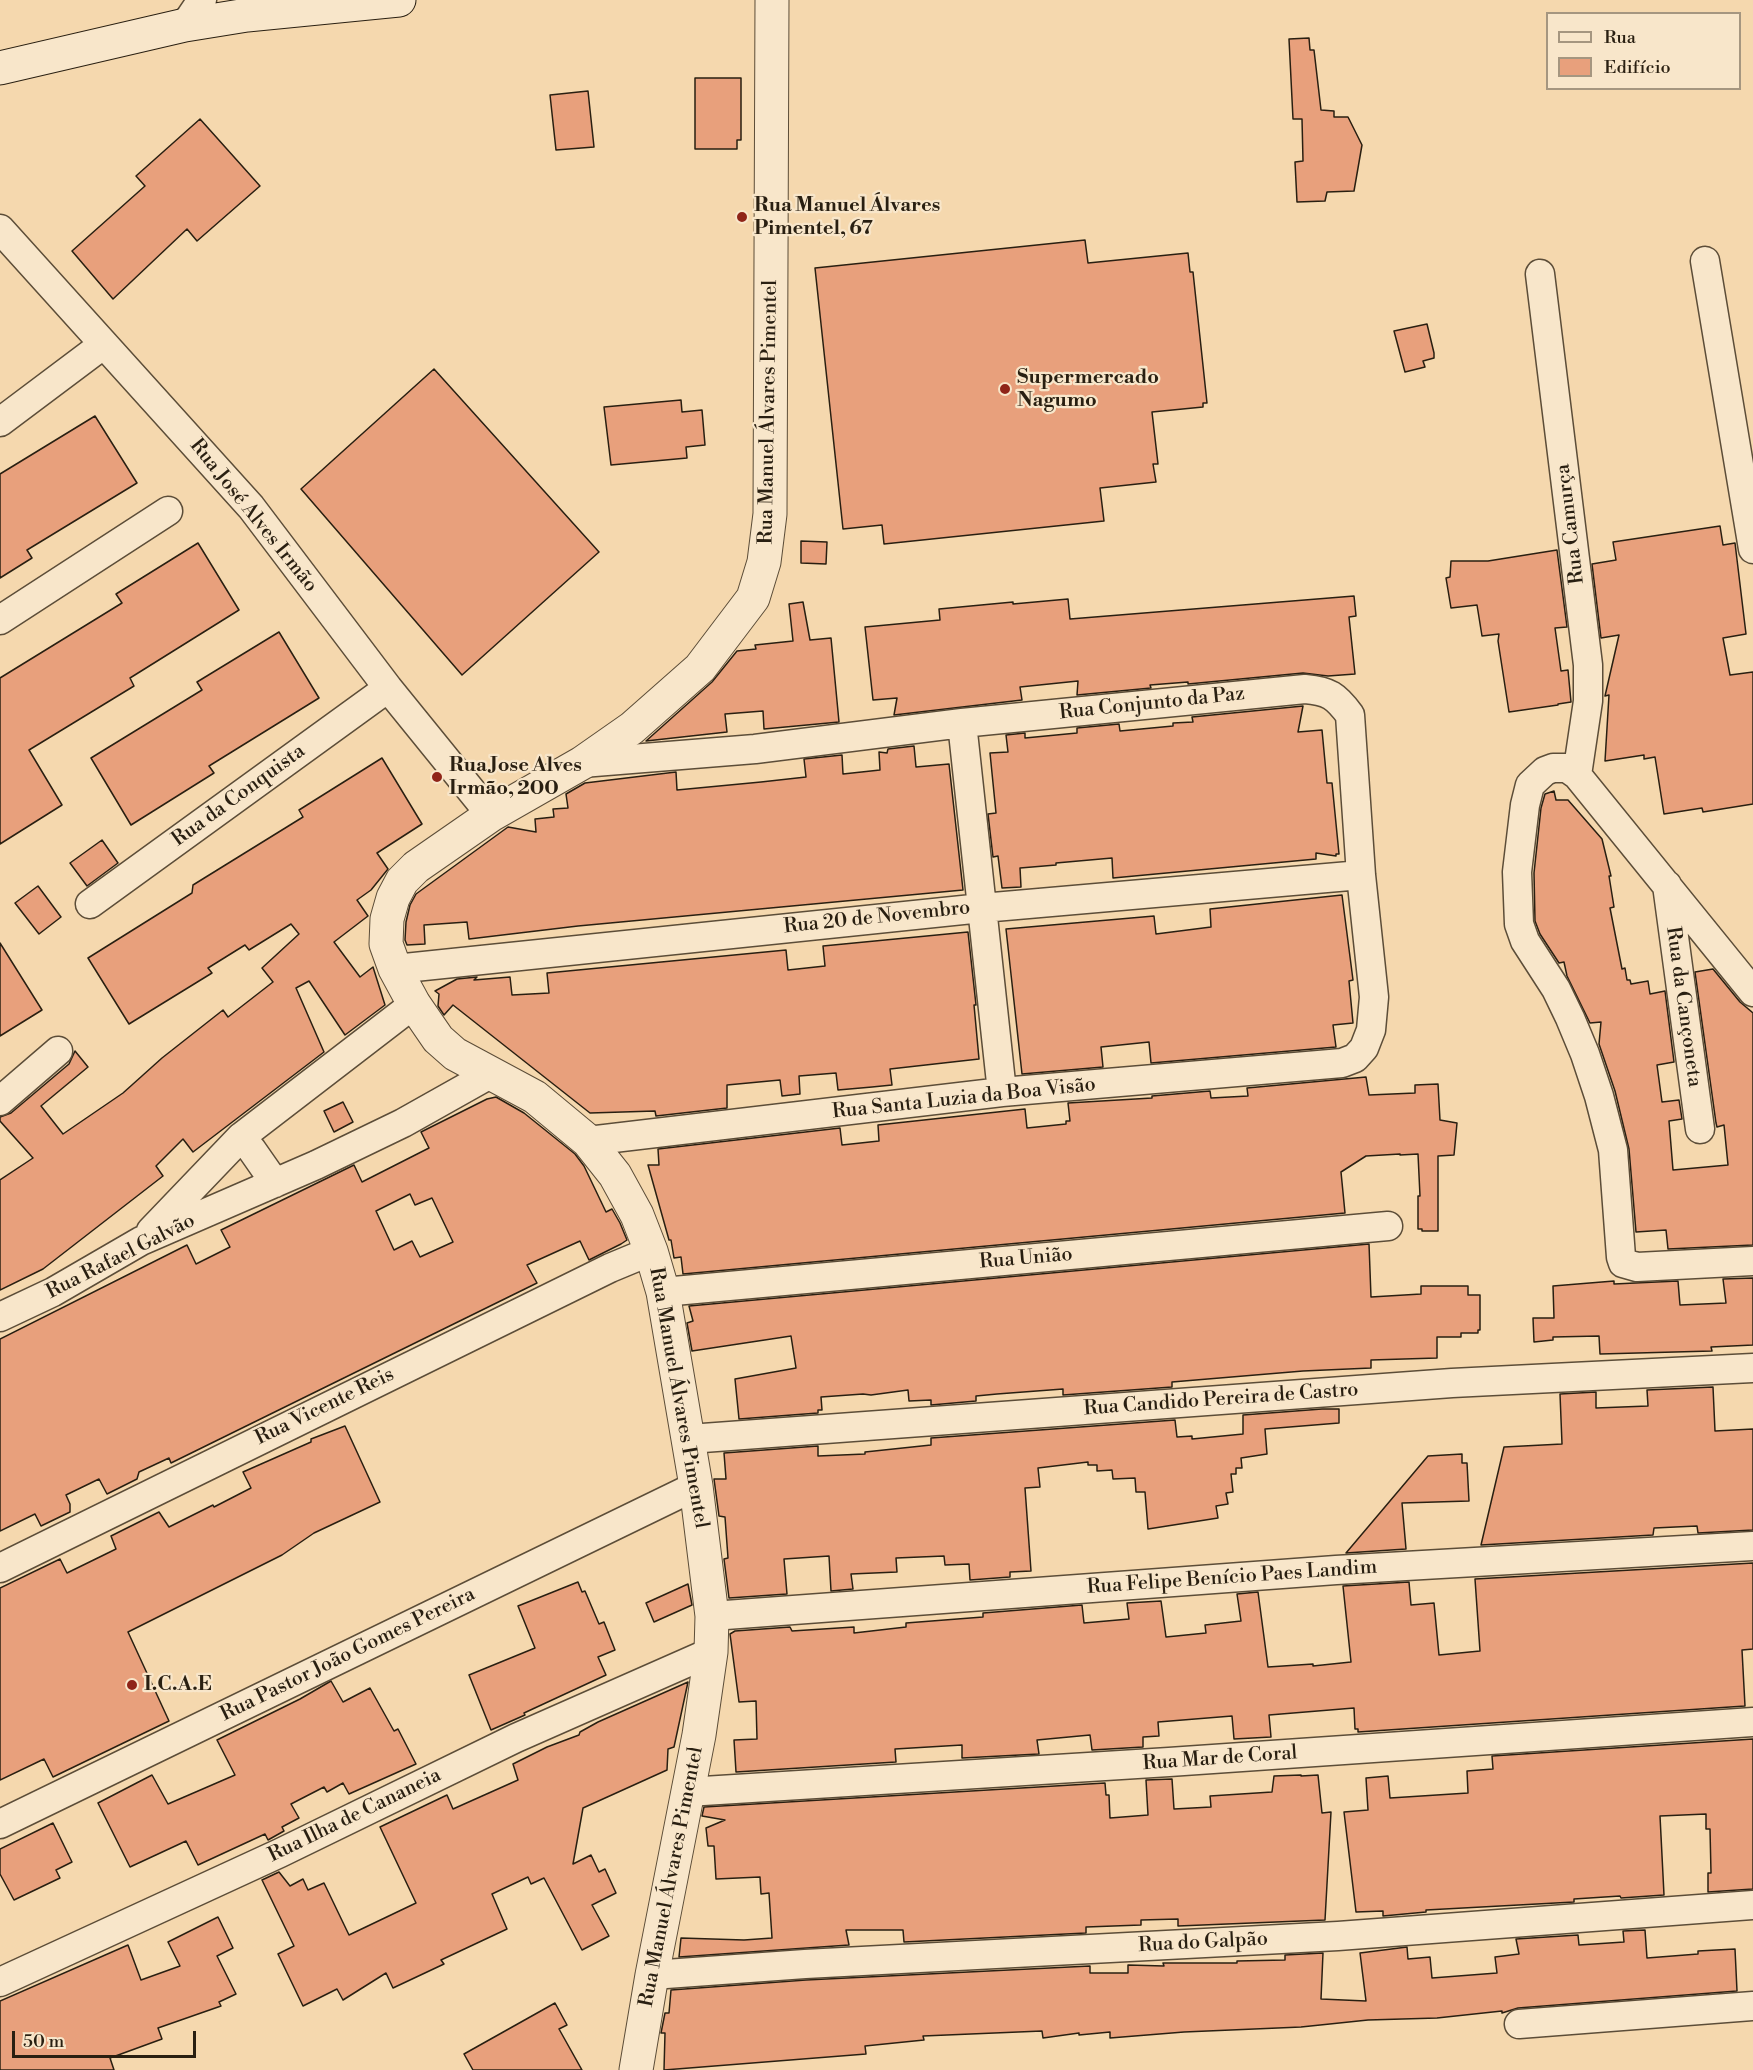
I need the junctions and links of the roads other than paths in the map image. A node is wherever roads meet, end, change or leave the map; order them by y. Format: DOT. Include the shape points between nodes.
graph roads {
  1 [pos="399,0"];
  2 [pos="772,0"];
  3 [pos="194,13"];
  4 [pos="0,68"];
  5 [pos="0,229"];
  6 [pos="1705,261"];
  7 [pos="1540,274"];
  8 [pos="104,344"];
  9 [pos="0,422"];
  10 [pos="168,511"];
  11 [pos="1753,550"];
  12 [pos="0,620"];
  13 [pos="388,688"];
  14 [pos="962,723"];
  15 [pos="582,763"];
  16 [pos="1572,772"];
  17 [pos="491,815"];
  18 [pos="1361,875"];
  19 [pos="1667,885"];
  20 [pos="90,904"];
  21 [pos="982,908"];
  22 [pos="395,969"];
  23 [pos="1753,992"];
  24 [pos="414,1004"];
  25 [pos="58,1051"];
  26 [pos="1342,1064"];
  27 [pos="492,1073"];
  28 [pos="1002,1092"];
  29 [pos="0,1101"];
  30 [pos="1700,1129"];
  31 [pos="241,1137"];
  32 [pos="588,1141"];
  33 [pos="275,1183"];
  34 [pos="1388,1226"];
  35 [pos="141,1241"];
  36 [pos="651,1251"];
  37 [pos="1753,1262"];
  38 [pos="663,1292"];
  39 [pos="0,1317"];
  40 [pos="1753,1368"];
  41 [pos="689,1439"];
  42 [pos="696,1486"];
  43 [pos="1753,1546"];
  44 [pos="0,1568"];
  45 [pos="712,1616"];
  46 [pos="711,1652"];
  47 [pos="1753,1722"];
  48 [pos="687,1792"];
  49 [pos="0,1824"];
  50 [pos="1753,1905"];
  51 [pos="652,1975"];
  52 [pos="0,1982"];
  53 [pos="1753,2006"];
  54 [pos="1519,2024"];
  55 [pos="636,2070"];
  1 -- 3 [label="street" via="247,15"];
  2 -- 15 [label="street, Rua Manuel Álvares Pimentel" via="770,514 764,562 753,597 700,668 632,728"];
  3 -- 4 [label="street"];
  5 -- 8 [label="street, Rua José Alves Irmão"];
  6 -- 11 [label="street"];
  7 -- 16 [label="street, Rua Camurça" via="1588,665 1588,701"];
  8 -- 9 [label="street"];
  8 -- 13 [label="street, Rua José Alves Irmão" via="251,507"];
  10 -- 12 [label="street"];
  13 -- 17 [label="street, Rua José Alves Irmão"];
  13 -- 20 [label="street, Rua da Conquista"];
  14 -- 15 [label="street, Rua Conjunto da Paz" via="755,748"];
  14 -- 18 [label="street, Rua Conjunto da Paz" via="1321,690 1333,695 1350,715"];
  14 -- 21 [label="street"];
  15 -- 17 [label="street, Rua Manuel Álvares Pimentel"];
  16 -- 19 [label="street"];
  16 -- 37 [label="street" via="1553,768 1530,785 1517,872 1519,924 1525,942 1556,989 1599,1096 1613,1150 1623,1263 1637,1267"];
  17 -- 22 [label="street, Rua Manuel Álvares Pimentel" via="402,881 387,919 386,944"];
  18 -- 21 [label="street, Rua 20 de Novembro"];
  18 -- 26 [label="street, Rua Conjunto da Paz" via="1374,997 1371,1030 1364,1048"];
  19 -- 23 [label="street"];
  19 -- 30 [label="street, Rua da Cançoneta"];
  21 -- 22 [label="street, Rua 20 de Novembro"];
  21 -- 28 [label="street"];
  22 -- 24 [label="street, Rua Manuel Álvares Pimentel"];
  24 -- 27 [label="street, Rua Manuel Álvares Pimentel" via="438,1039 455,1054"];
  24 -- 31 [label="street"];
  25 -- 29 [label="street"];
  26 -- 28 [label="street, Rua Santa Luzia da Boa Visão"];
  27 -- 32 [label="street, Rua Manuel Álvares Pimentel" via="535,1097"];
  27 -- 33 [label="street, Rua Rafael Galvão" via="402,1123"];
  28 -- 32 [label="street, Rua Santa Luzia da Boa Visão"];
  31 -- 33 [label="street"];
  31 -- 35 [label="street"];
  32 -- 36 [label="street, Rua Manuel Álvares Pimentel" via="615,1175"];
  33 -- 35 [label="street, Rua Rafael Galvão"];
  34 -- 38 [label="street, Rua União"];
  35 -- 39 [label="street, Rua Rafael Galvão" via="53,1293"];
  36 -- 38 [label="street, Rua Manuel Álvares Pimentel"];
  36 -- 44 [label="street, Rua Vicente Reis" via="506,1318"];
  38 -- 41 [label="street, Rua Manuel Álvares Pimentel"];
  40 -- 41 [label="street, Rua Candido Pereira de Castro" via="1452,1383"];
  41 -- 42 [label="street, Rua Manuel Álvares Pimentel"];
  42 -- 45 [label="street, Rua Manuel Álvares Pimentel"];
  42 -- 49 [label="street, Rua Pastor João Gomes Pereira"];
  43 -- 45 [label="street, Rua Felipe Benício Paes Landim" via="1336,1570"];
  45 -- 46 [label="street, Rua Manuel Álvares Pimentel"];
  46 -- 48 [label="street, Rua Manuel Álvares Pimentel"];
  46 -- 52 [label="street, Rua Ilha de Cananeia" via="516,1738 280,1853"];
  47 -- 48 [label="street, Rua Mar de Coral"];
  48 -- 51 [label="street, Rua Manuel Álvares Pimentel"];
  50 -- 51 [label="street, Rua do Galpão" via="1338,1936"];
  51 -- 55 [label="street, Rua Manuel Álvares Pimentel"];
  53 -- 54 [label="street"];
}
